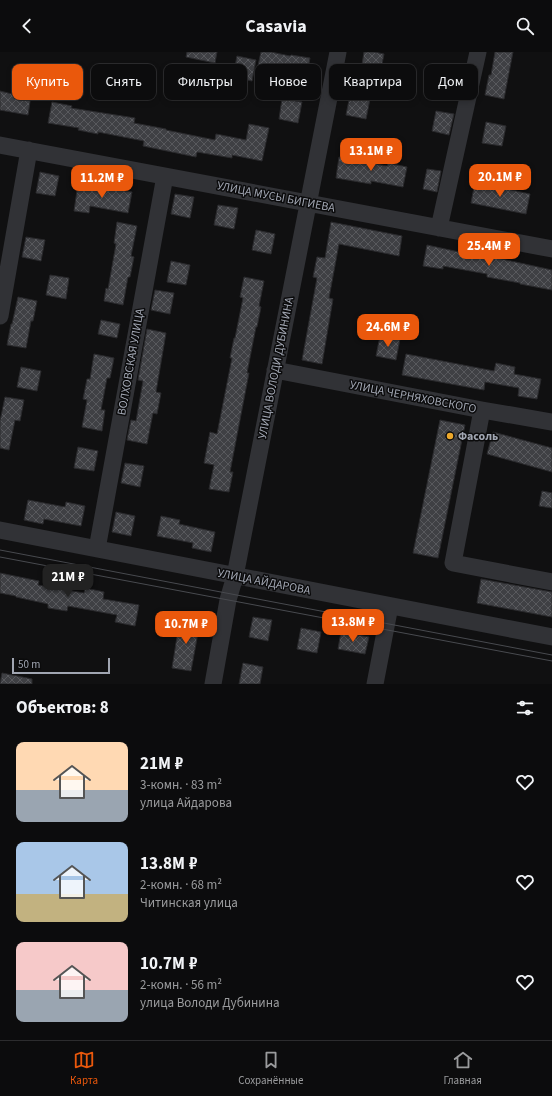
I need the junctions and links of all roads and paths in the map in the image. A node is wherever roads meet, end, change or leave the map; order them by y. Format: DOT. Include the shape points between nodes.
graph roads {
  1 [pos="338,52"];
  2 [pos="478,52"];
  3 [pos="0,145"];
  4 [pos="29,150"];
  5 [pos="165,176"];
  6 [pos="308,203"];
  7 [pos="439,228"];
  8 [pos="552,249"];
  9 [pos="0,316"];
  10 [pos="275,370"];
  11 [pos="482,410"];
  12 [pos="552,422"];
  13 [pos="0,530"];
  14 [pos="97,549"];
  15 [pos="235,576"];
  16 [pos="552,582"];
  17 [pos="390,606"];
  18 [pos="552,638"];
  19 [pos="213,684"];
  20 [pos="375,684"];
  1 -- 6 [label="street, УЛИЦА ВОЛОДИ ДУБИНИНА"];
  2 -- 7 [label="street"];
  3 -- 4 [label="street, УЛИЦА МУСЫ БИГИЕВА"];
  4 -- 5 [label="street, УЛИЦА МУСЫ БИГИЕВА"];
  4 -- 9 [label="street"];
  5 -- 6 [label="street, УЛИЦА МУСЫ БИГИЕВА"];
  5 -- 14 [label="street, ВОЛХОВСКАЯ УЛИЦА"];
  6 -- 7 [label="street, УЛИЦА МУСЫ БИГИЕВА"];
  6 -- 10 [label="street, УЛИЦА ВОЛОДИ ДУБИНИНА"];
  7 -- 8 [label="street, УЛИЦА МУСЫ БИГИЕВА"];
  10 -- 11 [label="street, УЛИЦА ЧЕРНЯХОВСКОГО"];
  10 -- 15 [label="street, УЛИЦА ВОЛОДИ ДУБИНИНА"];
  11 -- 12 [label="street, УЛИЦА ЧЕРНЯХОВСКОГО"];
  11 -- 16 [label="street" via="453,563"];
  13 -- 14 [label="street, УЛИЦА АЙДАРОВА"];
  14 -- 15 [label="street, УЛИЦА АЙДАРОВА"];
  15 -- 17 [label="street, УЛИЦА АЙДАРОВА"];
  15 -- 19 [label="street, УЛИЦА ВОЛОДИ ДУБИНИНА" via="228,600"];
  17 -- 18 [label="street, УЛИЦА АЙДАРОВА"];
  17 -- 20 [label="street"];
}
